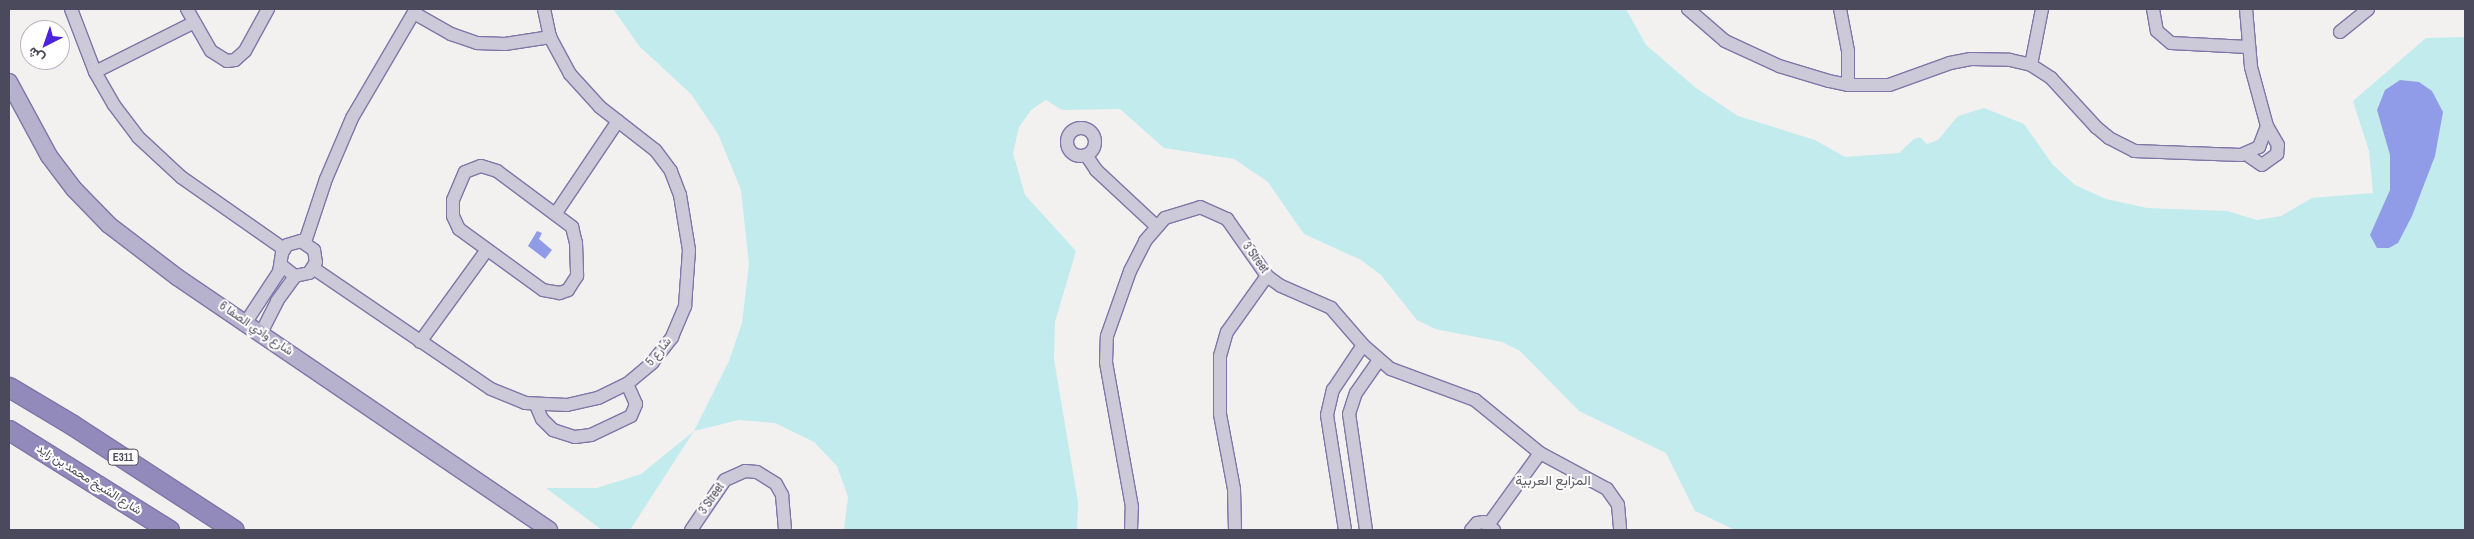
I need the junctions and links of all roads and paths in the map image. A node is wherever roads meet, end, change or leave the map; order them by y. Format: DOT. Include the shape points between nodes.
graph roads {
  1 [pos="72,9"];
  2 [pos="187,9"];
  3 [pos="268,9"];
  4 [pos="544,9"];
  5 [pos="1688,9"];
  6 [pos="1840,9"];
  7 [pos="2042,9"];
  8 [pos="2153,9"];
  9 [pos="2246,9"];
  10 [pos="2368,9"];
  11 [pos="415,11"];
  12 [pos="193,23"];
  13 [pos="2340,32"];
  14 [pos="550,38"];
  15 [pos="2248,47"];
  16 [pos="2031,65"];
  17 [pos="95,72"];
  18 [pos="9,82"];
  19 [pos="1848,85"];
  20 [pos="618,121"];
  21 [pos="2267,126"];
  22 [pos="2246,154"];
  23 [pos="1086,155"];
  24 [pos="556,213"];
  25 [pos="1156,226"];
  26 [pos="305,242"];
  27 [pos="284,249"];
  28 [pos="486,251"];
  29 [pos="282,266"];
  30 [pos="313,268"];
  31 [pos="295,276"];
  32 [pos="1267,276"];
  33 [pos="272,283"];
  34 [pos="283,291"];
  35 [pos="256,305"];
  36 [pos="269,314"];
  37 [pos="246,322"];
  38 [pos="261,333"];
  39 [pos="420,342"];
  40 [pos="1362,345"];
  41 [pos="1379,360"];
  42 [pos="627,384"];
  43 [pos="9,387"];
  44 [pos="536,405"];
  45 [pos="9,430"];
  46 [pos="1540,453"];
  47 [pos="1492,527"];
  48 [pos="168,530"];
  49 [pos="234,530"];
  50 [pos="549,530"];
  51 [pos="691,530"];
  52 [pos="785,530"];
  53 [pos="1131,530"];
  54 [pos="1235,530"];
  55 [pos="1345,530"];
  56 [pos="1366,530"];
  57 [pos="1471,530"];
  58 [pos="1620,530"];
  1 -- 17 [label="street"];
  2 -- 12 [label="street"];
  3 -- 12 [label="street" via="245,51 235,60 215,56"];
  4 -- 14 [label="street, شارع 5"];
  5 -- 19 [label="street" via="1725,41 1750,54 1779,66"];
  6 -- 19 [label="street" via="1848,51"];
  7 -- 16 [label="street"];
  8 -- 15 [label="street" via="2157,31 2172,43"];
  9 -- 15 [label="street"];
  10 -- 13 [label="street"];
  11 -- 14 [label="street" via="451,34 477,43 505,44"];
  11 -- 26 [label="street" via="352,118 326,179"];
  12 -- 17 [label="street"];
  14 -- 20 [label="street, شارع 5" via="584,92"];
  15 -- 21 [label="street"];
  16 -- 19 [label="street" via="2010,60 1971,59 1950,63 1889,85"];
  16 -- 22 [label="street" via="2051,78 2102,133 2126,148 2148,153"];
  17 -- 27 [label="street" via="114,105 151,151 181,177"];
  18 -- 37 [label="main road, شارع وادي الصفا 6" via="49,156 91,208 143,252"];
  20 -- 24 [label="street"];
  20 -- 42 [label="street, شارع 5" via="655,150 671,171 685,213 689,250 688,288 679,322 663,350"];
  21 -- 22 [label="street" via="2259,146"];
  21 -- 22 [label="street" via="2278,144 2277,154 2262,165"];
  23 -- 25 [label="street" via="1096,170"];
  24 -- 28 [label="street" via="575,234 577,276 568,290 552,294 543,290"];
  24 -- 28 [label="street" via="490,167 472,167 460,179 452,216 459,229"];
  25 -- 32 [label="street, 3 Street" via="1182,210 1210,209 1227,219"];
  25 -- 53 [label="street, 3 Street" via="1130,271 1111,324 1106,349 1132,506"];
  26 -- 27 [label="street" via="296,241"];
  26 -- 30 [label="street" via="316,256"];
  27 -- 29 [label="street"];
  28 -- 39 [label="street"];
  29 -- 31 [label="street"];
  29 -- 33 [label="street"];
  30 -- 31 [label="street" via="302,276"];
  30 -- 39 [label="street, شارع 5"];
  31 -- 34 [label="street"];
  32 -- 40 [label="street, 3 Street" via="1281,286 1331,308"];
  32 -- 54 [label="street" via="1227,332 1220,356 1220,414 1234,489"];
  33 -- 34 [label="street"];
  33 -- 35 [label="street"];
  34 -- 36 [label="street"];
  35 -- 36 [label="street"];
  35 -- 37 [label="street"];
  36 -- 38 [label="street"];
  37 -- 38 [label="main road, شارع وادي الصفا 6"];
  38 -- 50 [label="main road, شارع وادي الصفا 6"];
  39 -- 44 [label="street, شارع 5" via="491,390"];
  40 -- 41 [label="street, 3 Street"];
  40 -- 55 [label="street" via="1333,390 1327,415"];
  41 -- 46 [label="street, 3 Street" via="1404,375 1437,383 1475,400"];
  41 -- 56 [label="street" via="1356,392 1349,414"];
  42 -- 44 [label="street, شارع 5" via="583,402"];
  42 -- 44 [label="street" via="636,404 631,416 591,435 575,437 553,430 542,419"];
  43 -- 49 [label="highway, E311"];
  45 -- 48 [label="highway, شارع الشيخ محمد بن زايد"];
  46 -- 47 [label="street"];
  46 -- 58 [label="street, 3 Street" via="1607,490 1618,505"];
  47 -- 57 [label="street" via="1476,523"];
  51 -- 52 [label="street, 3 Street" via="725,480 745,471 757,472 776,484 782,495"];
}
